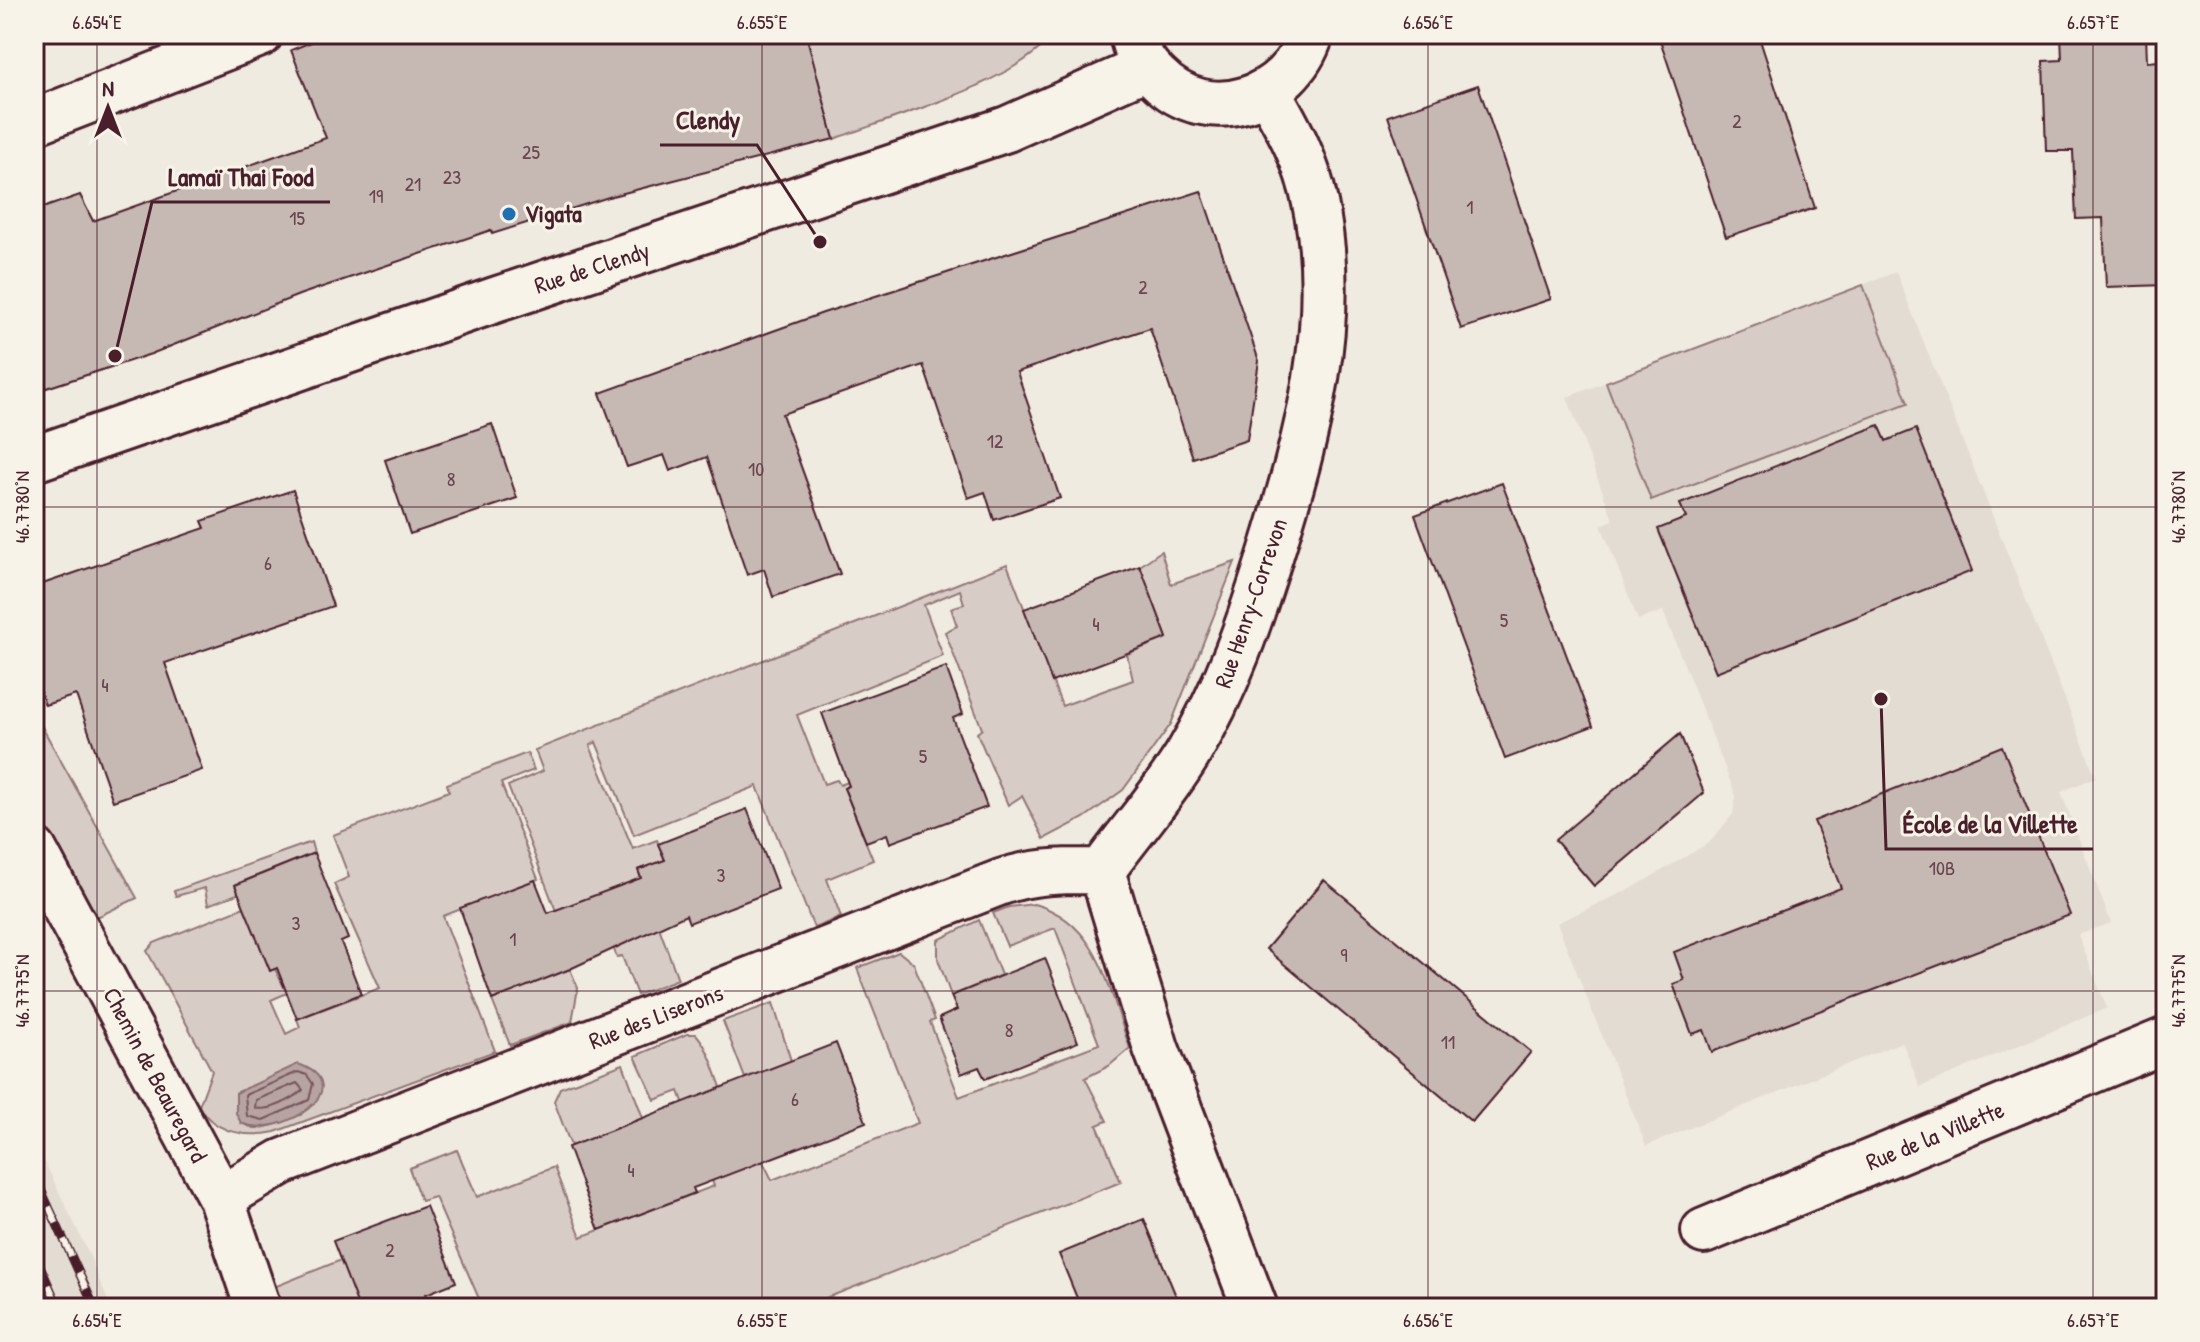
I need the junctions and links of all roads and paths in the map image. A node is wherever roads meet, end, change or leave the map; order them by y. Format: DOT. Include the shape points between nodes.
graph roads {
  1 [pos="260,34"];
  2 [pos="1311,34"];
  3 [pos="1139,51"];
  4 [pos="1268,92"];
  5 [pos="34,122"];
  6 [pos="34,459"];
  7 [pos="34,850"];
  8 [pos="1102,871"];
  9 [pos="2166,1040"];
  10 [pos="221,1198"];
  11 [pos="1704,1231"];
  12 [pos="258,1308"];
  13 [pos="1255,1308"];
  1 -- 5 [label="street"];
  2 -- 4 [label="street" via="1289,75"];
  3 -- 4 [label="street" via="1166,87 1189,99 1243,102"];
  3 -- 6 [label="street, Rue de Clendy" via="1007,129"];
  4 -- 8 [label="street, Rue Henry-Correvon" via="1290,126 1316,204 1322,333 1312,407 1250,621 1223,688 1187,756"];
  7 -- 10 [label="street, Chemin de Beauregard"];
  8 -- 10 [label="street, Rue des Liserons" via="1056,871 1001,882 282,1162"];
  8 -- 13 [label="street" via="1156,1048"];
  9 -- 11 [label="street, Rue de la Villette"];
  10 -- 12 [label="street, Chemin de Beauregard"];
}
